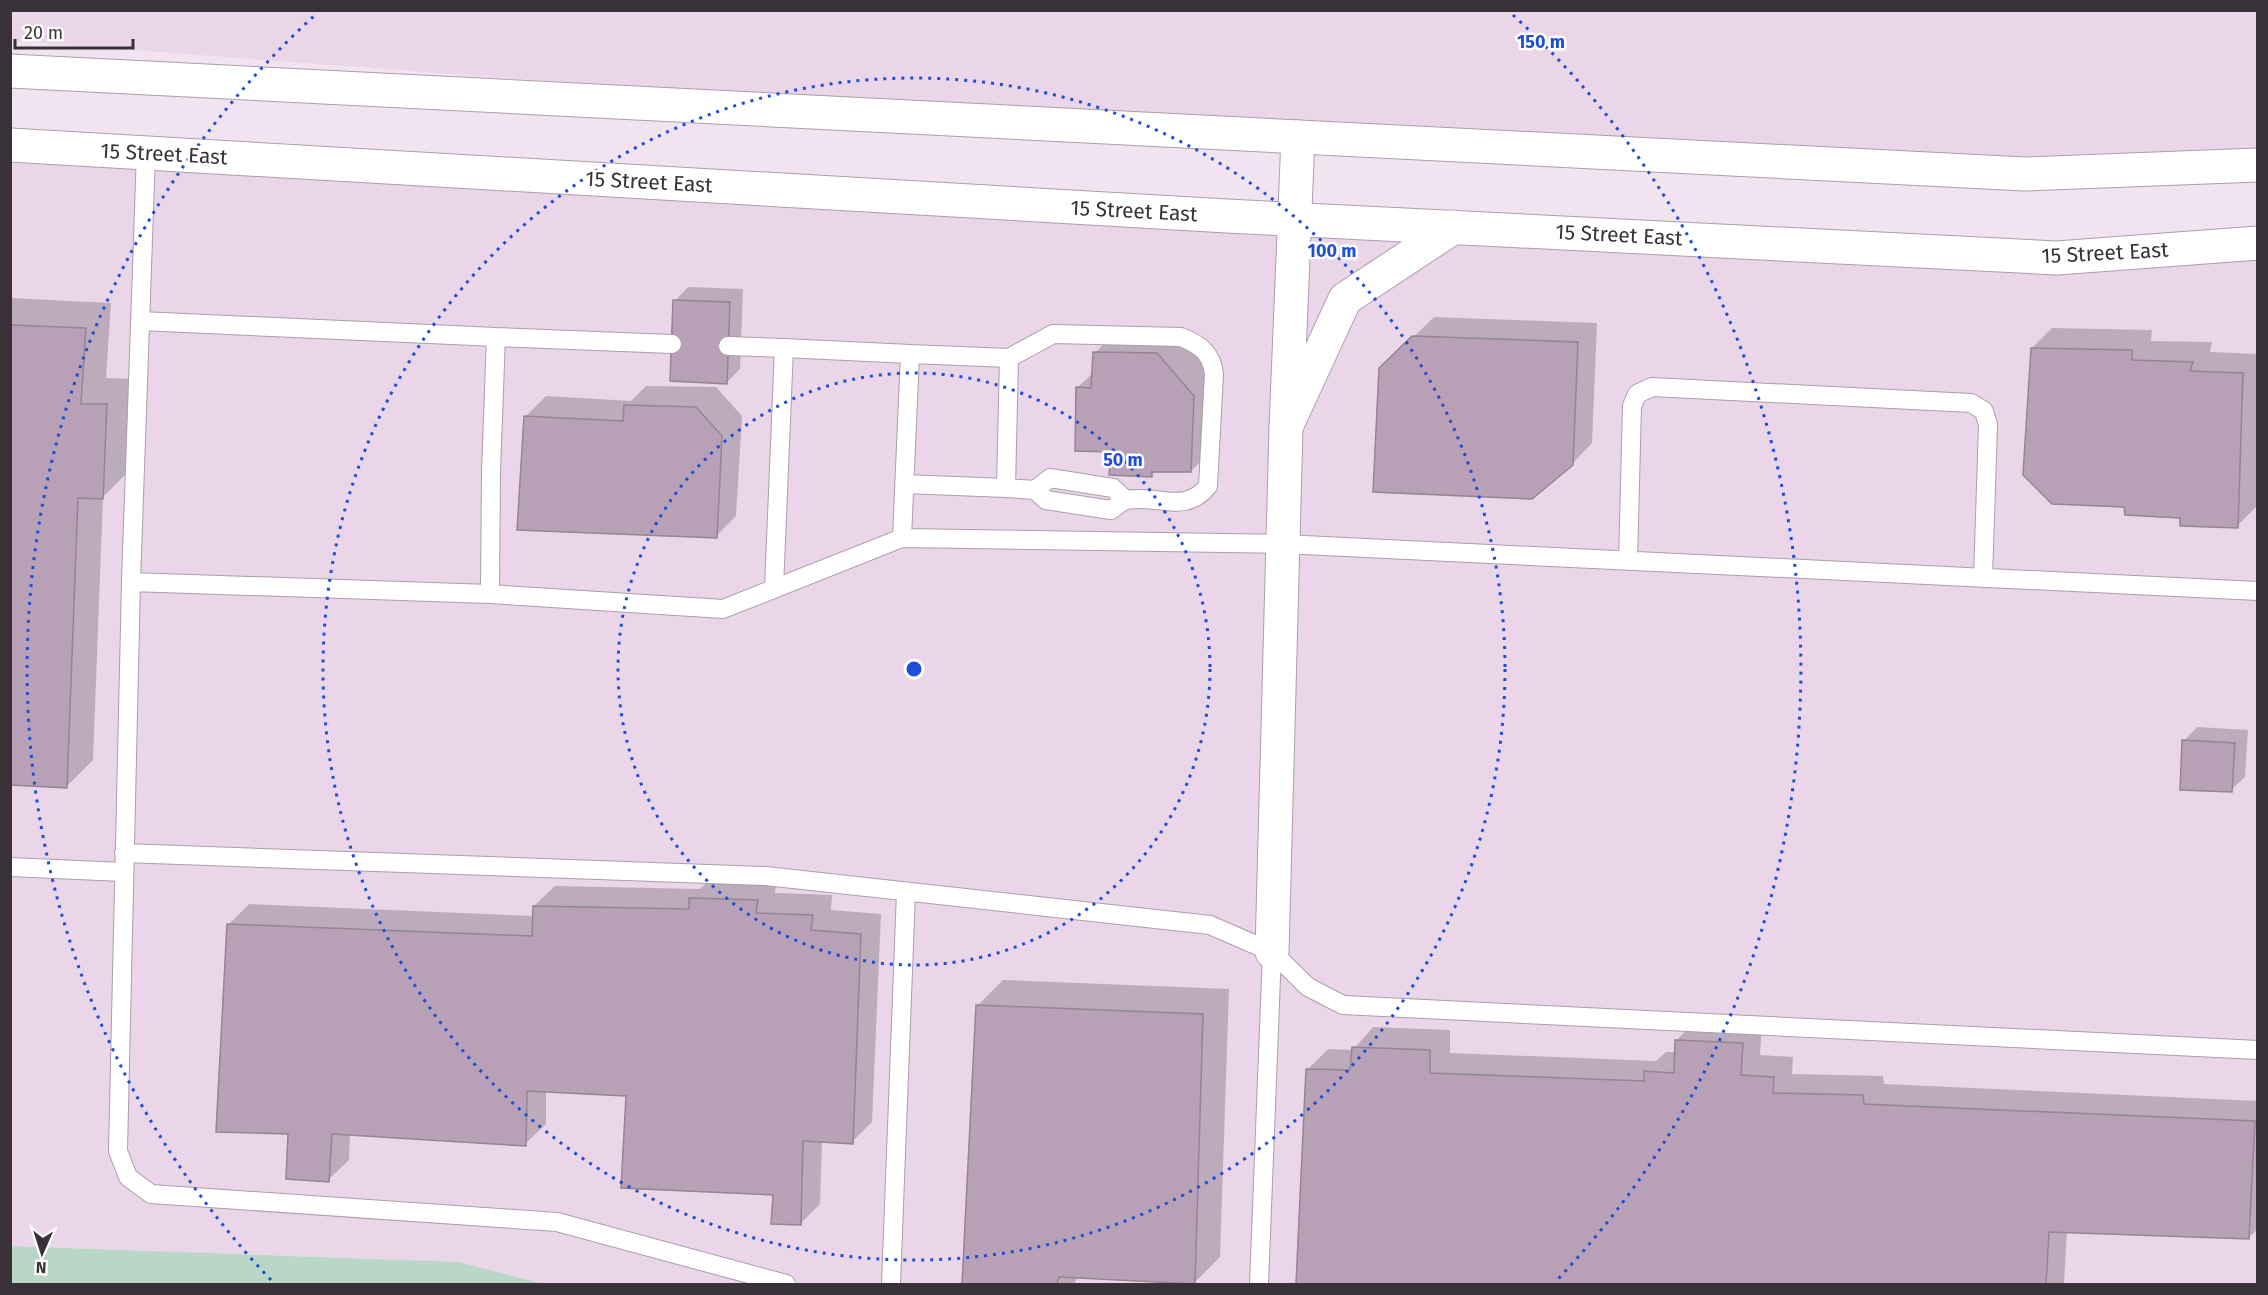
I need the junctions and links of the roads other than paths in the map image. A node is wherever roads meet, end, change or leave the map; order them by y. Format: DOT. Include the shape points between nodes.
graph roads {
  1 [pos="10,71"];
  2 [pos="1298,137"];
  3 [pos="10,145"];
  4 [pos="146,153"];
  5 [pos="2258,165"];
  6 [pos="1295,220"];
  7 [pos="1454,227"];
  8 [pos="2258,243"];
  9 [pos="140,321"];
  10 [pos="496,337"];
  11 [pos="672,344"];
  12 [pos="728,346"];
  13 [pos="784,348"];
  14 [pos="910,354"];
  15 [pos="1010,358"];
  16 [pos="1286,427"];
  17 [pos="904,484"];
  18 [pos="1006,488"];
  19 [pos="902,538"];
  20 [pos="1283,544"];
  21 [pos="1628,561"];
  22 [pos="1983,578"];
  23 [pos="131,582"];
  24 [pos="774,588"];
  25 [pos="2258,591"];
  26 [pos="490,594"];
  27 [pos="124,853"];
  28 [pos="10,867"];
  29 [pos="123,872"];
  30 [pos="906,892"];
  31 [pos="1272,952"];
  32 [pos="2258,1050"];
  33 [pos="786,1284"];
  34 [pos="891,1284"];
  35 [pos="1259,1284"];
  1 -- 2 [label="main road"];
  2 -- 5 [label="main road" via="2025,174"];
  2 -- 6 [label="main road"];
  3 -- 4 [label="main road, 15 Street East"];
  4 -- 6 [label="main road, 15 Street East"];
  4 -- 9 [label="lane"];
  6 -- 7 [label="main road, 15 Street East"];
  6 -- 16 [label="main road"];
  7 -- 8 [label="main road, 15 Street East" via="2057,258"];
  7 -- 16 [label="main road" via="1345,299"];
  9 -- 10 [label="lane"];
  9 -- 23 [label="lane"];
  10 -- 11 [label="lane"];
  10 -- 26 [label="lane"];
  12 -- 13 [label="lane"];
  13 -- 14 [label="lane"];
  13 -- 24 [label="lane"];
  14 -- 15 [label="lane"];
  14 -- 17 [label="lane"];
  15 -- 18 [label="lane"];
  15 -- 18 [label="lane" via="1053,334 1181,337 1207,353 1214,374 1208,486 1192,500 1126,500 1111,510 1046,500 1035,490"];
  16 -- 20 [label="main road"];
  17 -- 18 [label="lane"];
  17 -- 19 [label="lane"];
  19 -- 20 [label="lane"];
  19 -- 24 [label="lane"];
  20 -- 21 [label="lane"];
  20 -- 31 [label="main road"];
  21 -- 22 [label="lane"];
  21 -- 22 [label="lane" via="1632,406 1637,394 1652,387 1971,403 1984,411 1988,425"];
  22 -- 25 [label="lane"];
  23 -- 26 [label="lane"];
  23 -- 27 [label="lane"];
  24 -- 26 [label="lane" via="723,609"];
  27 -- 29 [label="lane"];
  27 -- 30 [label="lane" via="766,876"];
  28 -- 29 [label="lane"];
  29 -- 33 [label="lane" via="118,1151 128,1177 151,1194 557,1222"];
  30 -- 31 [label="lane" via="1210,925"];
  30 -- 34 [label="lane"];
  31 -- 32 [label="lane" via="1308,987 1344,1005"];
  31 -- 35 [label="lane"];
}
